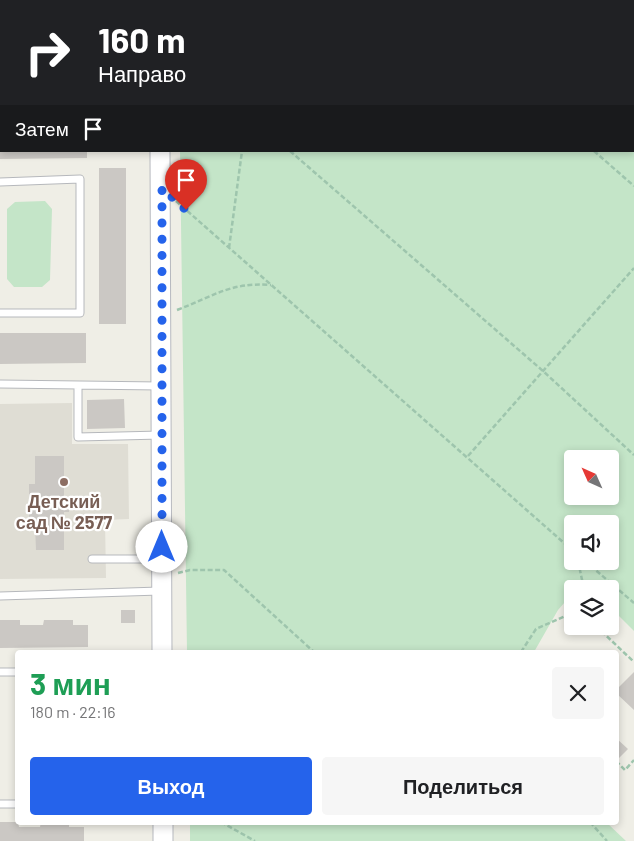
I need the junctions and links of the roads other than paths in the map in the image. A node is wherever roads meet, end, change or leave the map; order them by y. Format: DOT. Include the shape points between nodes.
graph roads {
  1 [pos="160,152"];
  2 [pos="0,182"];
  3 [pos="0,313"];
  4 [pos="0,384"];
  5 [pos="78,385"];
  6 [pos="161,386"];
  7 [pos="162,435"];
  8 [pos="92,559"];
  9 [pos="162,575"];
  10 [pos="0,596"];
  11 [pos="162,650"];
  12 [pos="0,672"];
  13 [pos="15,672"];
  14 [pos="0,804"];
  15 [pos="15,804"];
  16 [pos="163,825"];
  17 [pos="163,841"];
  1 -- 6 [label="street"];
  2 -- 3 [label="lane" via="80,179 80,313"];
  4 -- 5 [label="lane"];
  5 -- 6 [label="lane"];
  5 -- 7 [label="lane" via="78,437"];
  6 -- 7 [label="street"];
  7 -- 9 [label="street"];
  8 -- 9 [label="lane"];
  9 -- 10 [label="lane"];
  9 -- 11 [label="street"];
  12 -- 13 [label="lane"];
  14 -- 15 [label="lane"];
  16 -- 17 [label="street"];
}
